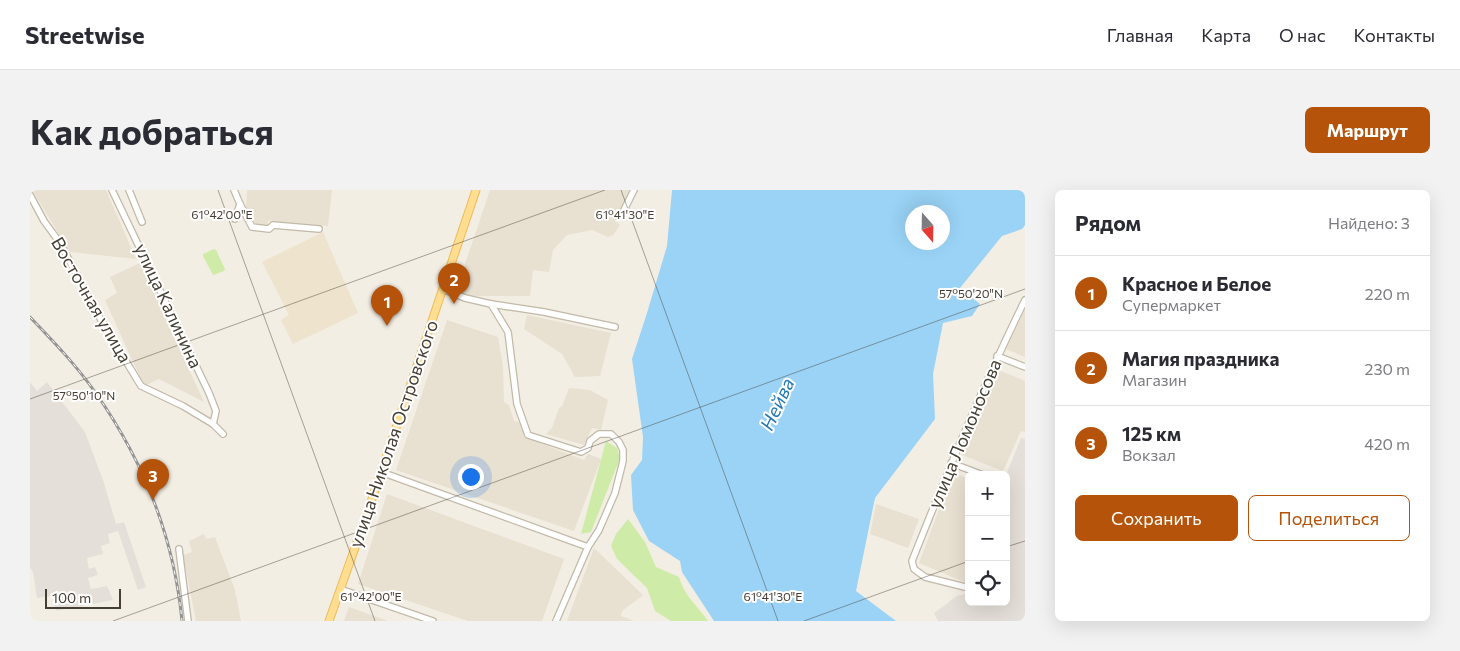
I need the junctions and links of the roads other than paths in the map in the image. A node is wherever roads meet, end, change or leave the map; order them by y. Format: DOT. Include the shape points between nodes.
graph roads {
  1 [pos="112,190"];
  2 [pos="129,190"];
  3 [pos="234,190"];
  4 [pos="476,190"];
  5 [pos="634,190"];
  6 [pos="30,195"];
  7 [pos="240,204"];
  8 [pos="622,214"];
  9 [pos="235,219"];
  10 [pos="142,222"];
  11 [pos="319,229"];
  12 [pos="443,289"];
  13 [pos="1025,300"];
  14 [pos="491,304"];
  15 [pos="615,327"];
  16 [pos="997,356"];
  17 [pos="1025,367"];
  18 [pos="213,424"];
  19 [pos="223,434"];
  20 [pos="951,463"];
  21 [pos="972,471"];
  22 [pos="381,472"];
  23 [pos="588,547"];
  24 [pos="179,549"];
  25 [pos="965,587"];
  26 [pos="340,589"];
  27 [pos="188,621"];
  28 [pos="329,621"];
  29 [pos="433,621"];
  30 [pos="556,621"];
  1 -- 18 [label="street, улица Калинина" via="209,393 216,411"];
  2 -- 10 [label="street, улица Калинина"];
  3 -- 7 [label="street"];
  4 -- 12 [label="main road, улица Николая Островского"];
  5 -- 8 [label="street"];
  6 -- 18 [label="street, Восточная улица" via="141,386"];
  7 -- 9 [label="street"];
  7 -- 11 [label="street" via="252,227 269,229 274,225"];
  12 -- 14 [label="street"];
  12 -- 22 [label="main road, улица Николая Островского"];
  13 -- 16 [label="street, улица Ломоносова"];
  14 -- 15 [label="street"];
  14 -- 23 [label="street" via="508,332 517,404 528,435 582,452 599,434 611,434 623,450 624,461 615,493"];
  16 -- 17 [label="street"];
  16 -- 20 [label="street, улица Ломоносова"];
  18 -- 19 [label="street, Восточная улица"];
  20 -- 21 [label="street"];
  20 -- 25 [label="street, улица Ломоносова" via="912,561 914,569 925,576"];
  22 -- 23 [label="street"];
  22 -- 26 [label="main road, улица Николая Островского"];
  23 -- 30 [label="street"];
  24 -- 27 [label="street"];
  26 -- 28 [label="main road, улица Николая Островского"];
  26 -- 29 [label="street"];
}
